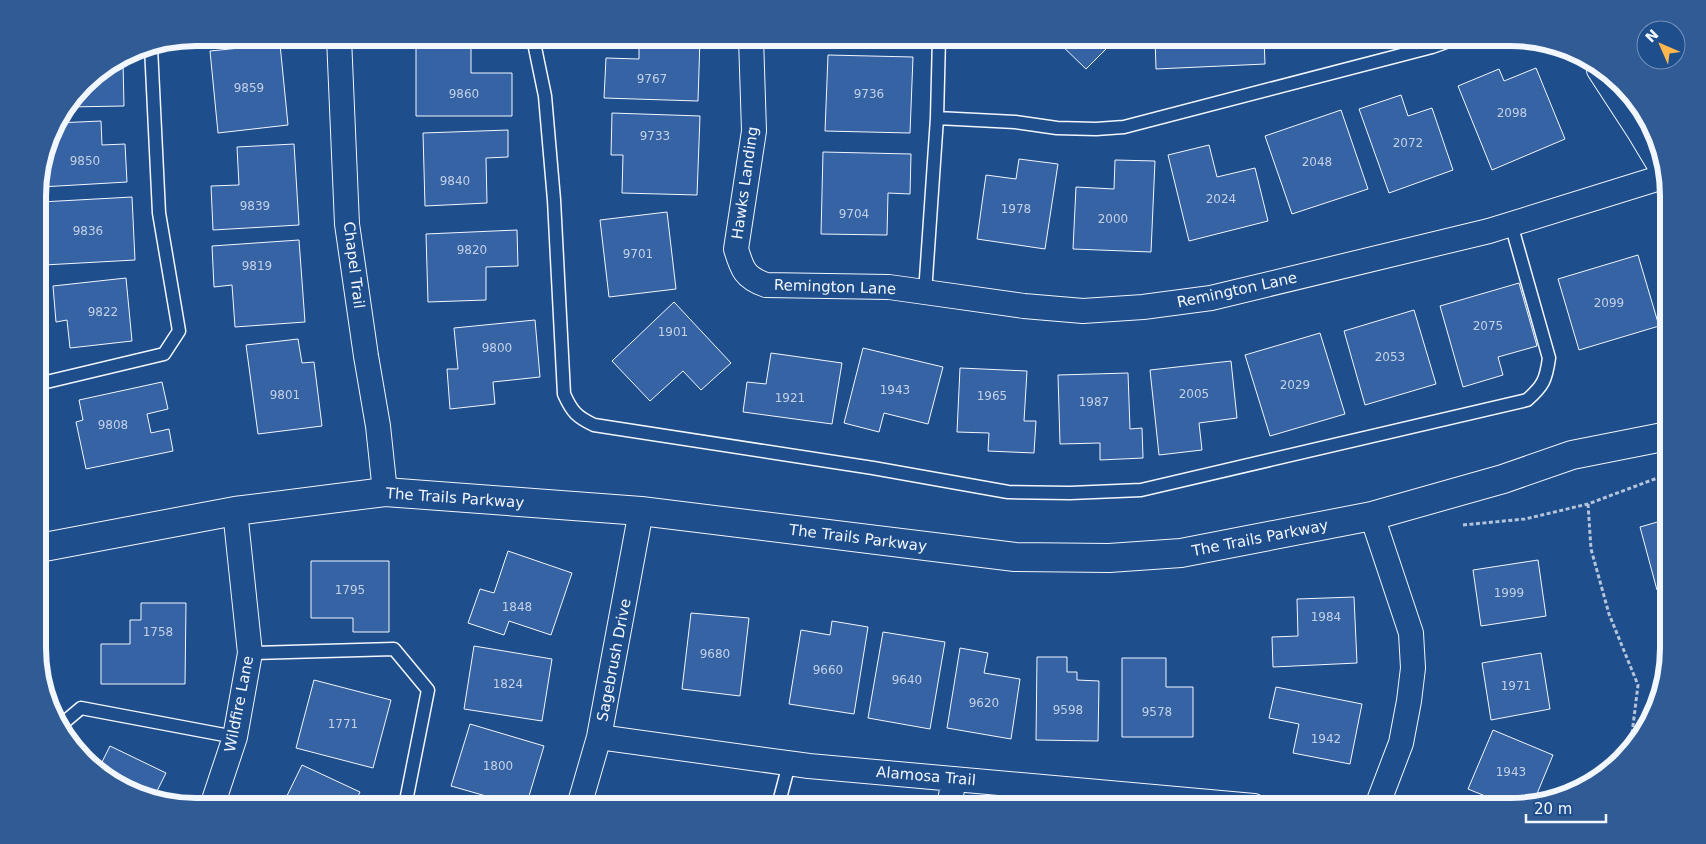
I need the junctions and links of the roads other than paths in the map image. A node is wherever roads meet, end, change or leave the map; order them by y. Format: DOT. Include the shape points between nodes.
graph roads {
  1 [pos="939,46"];
  2 [pos="1432,46"];
  3 [pos="339,47"];
  4 [pos="535,47"];
  5 [pos="750,47"];
  6 [pos="150,54"];
  7 [pos="1607,83"];
  8 [pos="937,118"];
  9 [pos="1654,155"];
  10 [pos="1658,173"];
  11 [pos="1511,224"];
  12 [pos="742,268"];
  13 [pos="925,292"];
  14 [pos="47,382"];
  15 [pos="1660,438"];
  16 [pos="386,492"];
  17 [pos="236,510"];
  18 [pos="641,511"];
  19 [pos="1372,516"];
  20 [pos="46,547"];
  21 [pos="250,653"];
  22 [pos="65,721"];
  23 [pos="235,737"];
  24 [pos="599,737"];
  25 [pos="789,764"];
  26 [pos="954,779"];
  27 [pos="951,797"];
  28 [pos="1119,797"];
  29 [pos="1380,797"];
  30 [pos="215,798"];
  31 [pos="407,798"];
  32 [pos="581,798"];
  33 [pos="780,798"];
  1 -- 8 [label="lane"];
  2 -- 8 [label="lane" via="1124,126 1057,128"];
  3 -- 16 [label="street, Chapel Trail" via="347,224"];
  4 -- 11 [label="lane" via="545,96 554,200 564,394 579,418 594,425 1008,492 1142,490 1527,400 1541,388 1547,376 1549,358"];
  5 -- 12 [label="street, Hawks Landing" via="754,131 736,249"];
  6 -- 14 [label="lane" via="159,213 179,331 164,354"];
  7 -- 9 [label="street"];
  8 -- 13 [label="lane"];
  10 -- 11 [label="street, Remington Lane"];
  11 -- 13 [label="street, Remington Lane" via="1211,298 1143,307 1083,311"];
  12 -- 13 [label="street, Remington Lane" via="753,280 766,285 889,287"];
  15 -- 19 [label="street, The Trails Parkway" via="1572,455 1502,479"];
  16 -- 17 [label="street, The Trails Parkway"];
  16 -- 18 [label="street, The Trails Parkway"];
  17 -- 20 [label="street, The Trails Parkway"];
  17 -- 21 [label="street, Wildfire Lane"];
  18 -- 19 [label="street, The Trails Parkway" via="1015,557 1109,558 1181,553"];
  18 -- 24 [label="street, Sagebrush Drive"];
  19 -- 29 [label="street" via="1412,633 1413,668 1401,743"];
  21 -- 23 [label="street, Wildfire Lane"];
  21 -- 31 [label="lane" via="394,649 428,690"];
  22 -- 23 [label="lane" via="81,708"];
  23 -- 30 [label="street, Wildfire Lane"];
  24 -- 25 [label="street, Alamosa Trail"];
  24 -- 32 [label="street, Sagebrush Drive"];
  25 -- 26 [label="street, Alamosa Trail"];
  25 -- 33 [label="lane"];
  26 -- 27 [label="street"];
  26 -- 28 [label="street, Alamosa Trail"];
}
